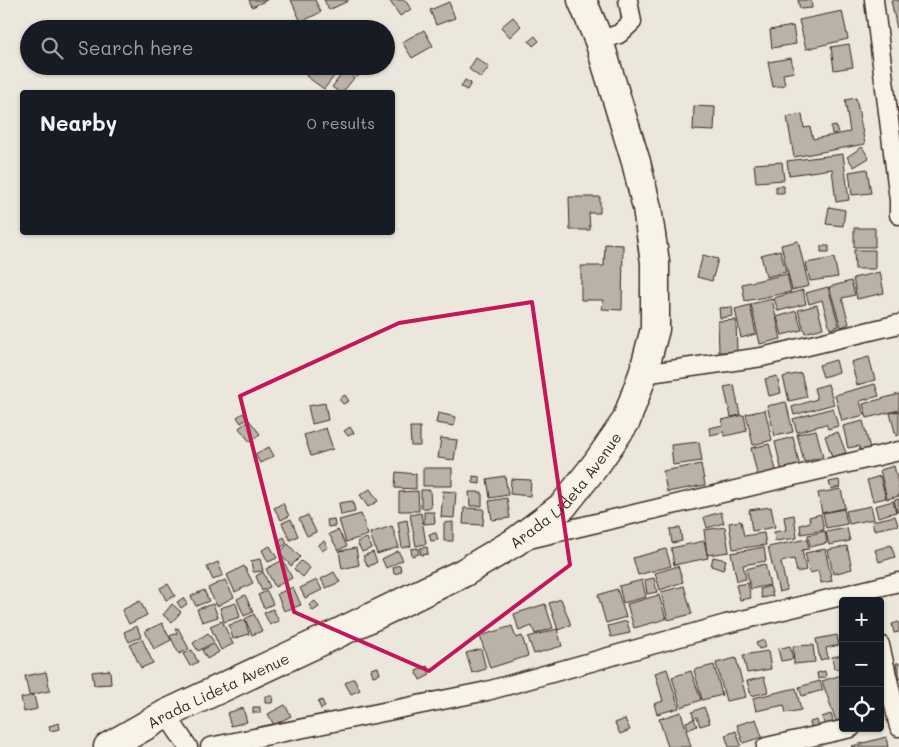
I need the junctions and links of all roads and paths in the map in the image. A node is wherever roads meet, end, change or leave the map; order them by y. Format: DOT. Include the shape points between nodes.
graph roads {
  1 [pos="582,0"];
  2 [pos="628,0"];
  3 [pos="874,0"];
  4 [pos="599,40"];
  5 [pos="891,71"];
  6 [pos="899,200"];
  7 [pos="899,215"];
  8 [pos="899,324"];
  9 [pos="643,374"];
  10 [pos="899,452"];
  11 [pos="515,542"];
  12 [pos="899,582"];
  13 [pos="869,595"];
  14 [pos="884,671"];
  15 [pos="166,714"];
  16 [pos="892,722"];
  17 [pos="839,731"];
  18 [pos="108,747"];
  19 [pos="188,747"];
  20 [pos="210,747"];
  21 [pos="766,747"];
  1 -- 4 [label="highway, Arada Lideta Avenue"];
  2 -- 4 [label="street" via="632,22 619,34"];
  3 -- 5 [label="street"];
  4 -- 9 [label="highway, Arada Lideta Avenue" via="636,162 656,262 655,329"];
  5 -- 6 [label="street"];
  6 -- 7 [label="street"];
  8 -- 9 [label="street" via="762,357"];
  9 -- 11 [label="highway, Arada Lideta Avenue" via="626,421 597,463 563,506"];
  10 -- 11 [label="street"];
  11 -- 15 [label="highway, Arada Lideta Avenue" via="454,577"];
  12 -- 13 [label="street"];
  13 -- 20 [label="street" via="726,624 488,691"];
  14 -- 16 [label="street"];
  15 -- 18 [label="highway, Arada Lideta Avenue"];
  15 -- 19 [label="street"];
  17 -- 21 [label="street"];
}
